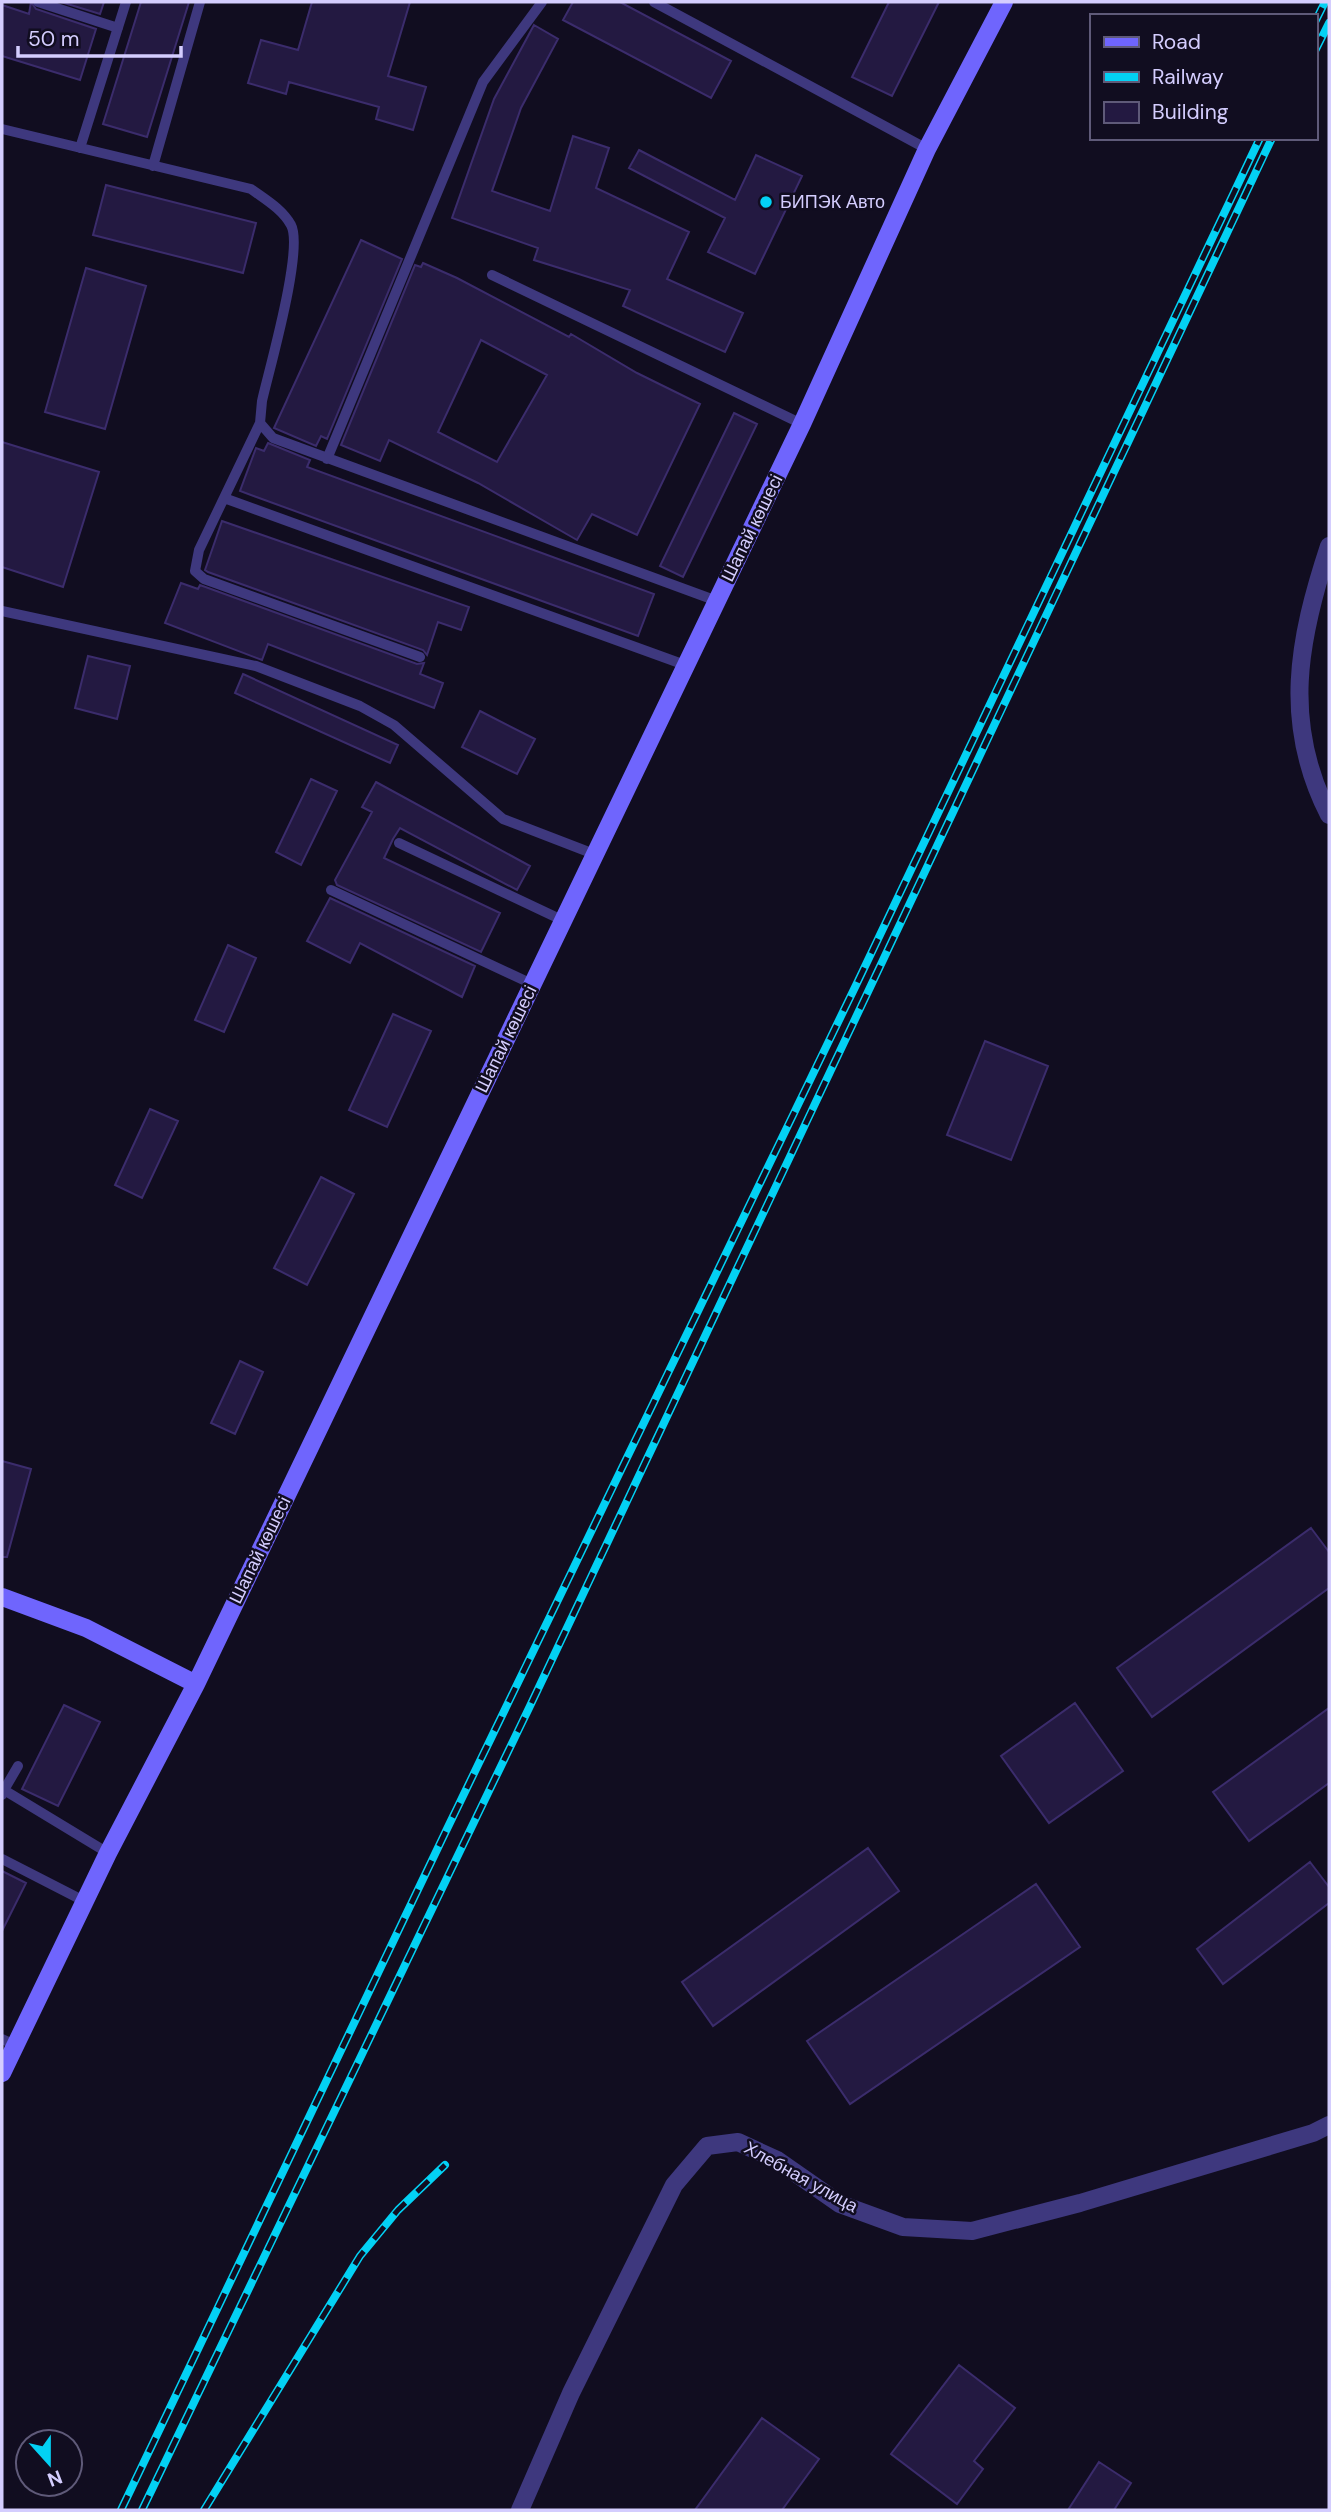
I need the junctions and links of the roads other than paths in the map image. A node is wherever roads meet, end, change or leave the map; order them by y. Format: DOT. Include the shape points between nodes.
graph roads {
  1 [pos="38,2"];
  2 [pos="127,2"];
  3 [pos="200,2"];
  4 [pos="542,2"];
  5 [pos="654,2"];
  6 [pos="1004,2"];
  7 [pos="118,28"];
  8 [pos="2,129"];
  9 [pos="80,148"];
  10 [pos="927,149"];
  11 [pos="153,166"];
  12 [pos="492,275"];
  13 [pos="260,423"];
  14 [pos="803,424"];
  15 [pos="327,460"];
  16 [pos="224,498"];
  17 [pos="1329,546"];
  18 [pos="717,601"];
  19 [pos="2,611"];
  20 [pos="420,657"];
  21 [pos="685,665"];
  22 [pos="1329,815"];
  23 [pos="400,843"];
  24 [pos="594,854"];
  25 [pos="331,890"];
  26 [pos="562,920"];
  27 [pos="532,984"];
  28 [pos="2,1597"];
  29 [pos="196,1684"];
  30 [pos="18,1766"];
  31 [pos="3,1793"];
  32 [pos="108,1853"];
  33 [pos="2,1859"];
  34 [pos="84,1901"];
  35 [pos="9,2042"];
  36 [pos="2,2073"];
  37 [pos="1329,2125"];
  38 [pos="520,2510"];
  1 -- 7 [label="lane"];
  2 -- 7 [label="lane"];
  3 -- 11 [label="lane"];
  4 -- 15 [label="lane" via="483,82"];
  5 -- 10 [label="lane"];
  6 -- 10 [label="street, Шапай көшесі"];
  7 -- 9 [label="lane"];
  8 -- 9 [label="lane"];
  9 -- 11 [label="lane"];
  10 -- 14 [label="street, Шапай көшесі"];
  11 -- 13 [label="lane" via="251,189 279,209 293,228 292,267"];
  12 -- 14 [label="lane"];
  13 -- 15 [label="lane" via="273,438"];
  13 -- 16 [label="lane"];
  14 -- 18 [label="street, Шапай көшесі"];
  15 -- 18 [label="lane"];
  16 -- 20 [label="lane" via="199,550 195,571 204,579"];
  16 -- 21 [label="lane"];
  17 -- 22 [label="street" via="1305,630 1298,703 1311,779"];
  18 -- 21 [label="street, Шапай көшесі"];
  19 -- 24 [label="lane" via="245,663 360,706 394,725 503,819"];
  21 -- 24 [label="street, Шапай көшесі"];
  23 -- 26 [label="lane"];
  24 -- 26 [label="street, Шапай көшесі"];
  25 -- 27 [label="lane"];
  26 -- 27 [label="street, Шапай көшесі"];
  27 -- 29 [label="street, Шапай көшесі"];
  28 -- 29 [label="street" via="86,1628"];
  29 -- 32 [label="street, Шапай көшесі"];
  30 -- 31 [label="lane"];
  31 -- 32 [label="lane"];
  32 -- 34 [label="street, Шапай көшесі"];
  33 -- 34 [label="lane"];
  34 -- 35 [label="street, Шапай көшесі"];
  35 -- 36 [label="street, Шапай көшесі"];
  37 -- 38 [label="street, Хлебная улица" via="1196,2169 972,2231 903,2227 840,2204 777,2160 738,2142 707,2146 668,2196 571,2393"];
}
